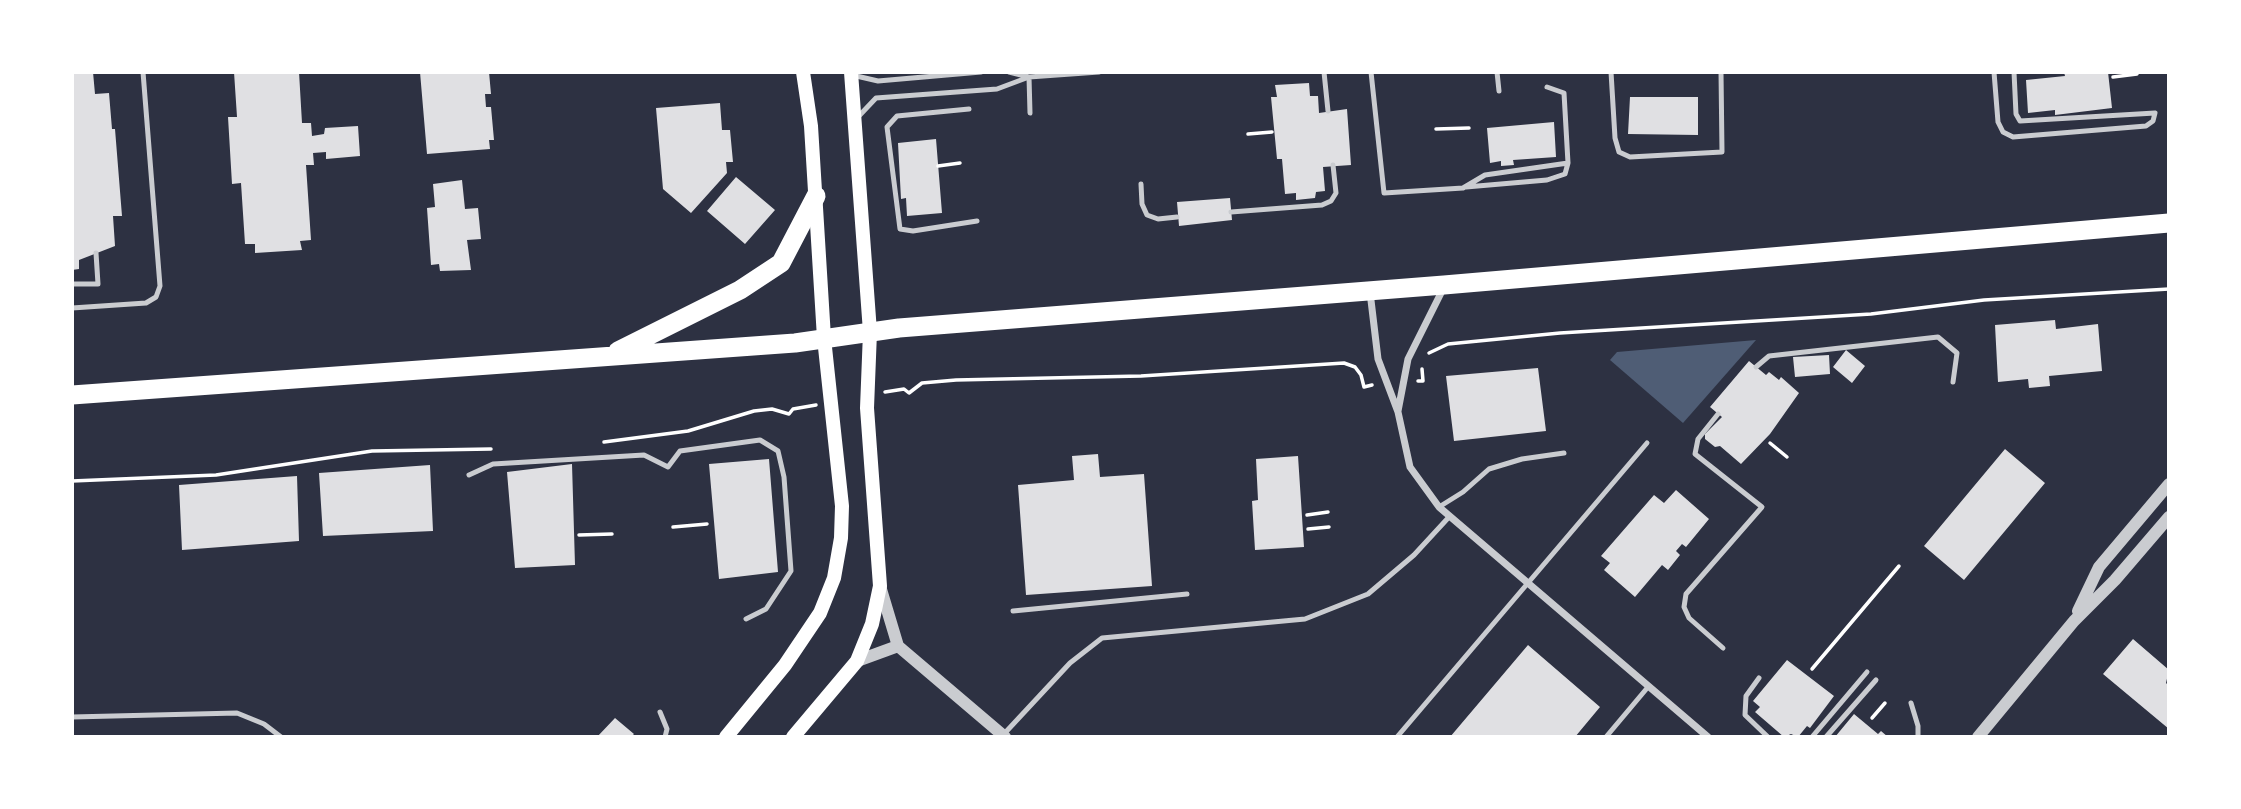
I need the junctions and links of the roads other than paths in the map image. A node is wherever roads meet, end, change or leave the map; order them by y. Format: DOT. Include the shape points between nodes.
graph roads {
  1 [pos="143,72"];
  2 [pos="803,72"];
  3 [pos="981,72"];
  4 [pos="1009,72"];
  5 [pos="1092,72"];
  6 [pos="1099,72"];
  7 [pos="1324,72"];
  8 [pos="1371,72"];
  9 [pos="1497,72"];
  10 [pos="1611,72"];
  11 [pos="1721,72"];
  12 [pos="1994,72"];
  13 [pos="2014,72"];
  14 [pos="850,73"];
  15 [pos="1029,77"];
  16 [pos="1547,87"];
  17 [pos="1499,91"];
  18 [pos="968,109"];
  19 [pos="1328,111"];
  20 [pos="1030,113"];
  21 [pos="855,120"];
  22 [pos="1569,163"];
  23 [pos="1333,165"];
  24 [pos="1141,184"];
  25 [pos="1463,188"];
  26 [pos="816,196"];
  27 [pos="1231,212"];
  28 [pos="1177,217"];
  29 [pos="977,221"];
  30 [pos="2169,223"];
  31 [pos="96,253"];
  32 [pos="72,284"];
  33 [pos="1444,285"];
  34 [pos="1370,291"];
  35 [pos="72,308"];
  36 [pos="870,332"];
  37 [pos="824,338"];
  38 [pos="610,354"];
  39 [pos="1756,367"];
  40 [pos="1953,382"];
  41 [pos="72,394"];
  42 [pos="1398,412"];
  43 [pos="1718,414"];
  44 [pos="1647,443"];
  45 [pos="1564,453"];
  46 [pos="469,475"];
  47 [pos="2169,484"];
  48 [pos="1439,507"];
  49 [pos="1449,517"];
  50 [pos="2169,518"];
  51 [pos="1526,584"];
  52 [pos="880,586"];
  53 [pos="1187,594"];
  54 [pos="1013,611"];
  55 [pos="746,619"];
  56 [pos="2074,621"];
  57 [pos="898,646"];
  58 [pos="1723,648"];
  59 [pos="857,661"];
  60 [pos="1867,672"];
  61 [pos="1759,678"];
  62 [pos="1875,680"];
  63 [pos="1648,687"];
  64 [pos="1911,703"];
  65 [pos="660,712"];
  66 [pos="72,718"];
  67 [pos="1004,736"];
  68 [pos="281,737"];
  69 [pos="665,737"];
  70 [pos="726,737"];
  71 [pos="793,737"];
  72 [pos="1397,737"];
  73 [pos="1606,737"];
  74 [pos="1709,737"];
  75 [pos="1768,737"];
  76 [pos="1812,737"];
  77 [pos="1826,737"];
  78 [pos="1918,737"];
  79 [pos="1978,737"];
  1 -- 35 [label="lane" via="160,286 156,297 146,303"];
  2 -- 26 [label="main road"];
  3 -- 14 [label="lane" via="878,81"];
  4 -- 15 [label="lane"];
  5 -- 6 [label="lane"];
  5 -- 15 [label="lane"];
  7 -- 19 [label="lane"];
  8 -- 25 [label="lane" via="1384,193"];
  9 -- 17 [label="lane"];
  10 -- 11 [label="lane" via="1615,138 1619,152 1630,157 1722,152"];
  12 -- 13 [label="lane" via="1998,122 2003,132 2013,137 2146,126 2153,121 2155,113 2021,121 2016,114"];
  14 -- 21 [label="main road"];
  15 -- 20 [label="lane"];
  15 -- 21 [label="lane" via="997,89 876,97"];
  16 -- 22 [label="lane" via="1564,93"];
  18 -- 29 [label="lane" via="897,116 887,127 900,229"];
  21 -- 36 [label="main road"];
  22 -- 25 [label="lane" via="1485,174"];
  22 -- 25 [label="lane" via="1564,174 1548,180"];
  23 -- 27 [label="lane" via="1336,193 1331,201"];
  24 -- 28 [label="lane" via="1147,215"];
  26 -- 37 [label="main road"];
  26 -- 38 [label="highway" via="781,263 740,290"];
  30 -- 33 [label="highway"];
  31 -- 32 [label="lane" via="98,284"];
  33 -- 34 [label="highway"];
  33 -- 42 [label="street" via="1408,359"];
  34 -- 36 [label="highway"];
  34 -- 42 [label="street" via="1378,359"];
  36 -- 37 [label="highway"];
  36 -- 52 [label="main road" via="867,408"];
  37 -- 38 [label="highway" via="795,344"];
  37 -- 70 [label="main road" via="842,506 834,578 806,635"];
  38 -- 41 [label="highway"];
  39 -- 40 [label="lane" via="1769,356 1938,337 1956,353"];
  42 -- 48 [label="street" via="1410,467"];
  43 -- 58 [label="lane" via="1698,439 1695,454 1762,507 1686,594 1684,607 1689,618"];
  44 -- 51 [label="lane"];
  45 -- 48 [label="lane" via="1489,469"];
  46 -- 55 [label="lane" via="493,464 644,455 668,467 680,451 760,440 778,451 791,571 766,608"];
  47 -- 56 [label="street" via="2099,566"];
  48 -- 49 [label="street"];
  49 -- 51 [label="street"];
  49 -- 67 [label="lane" via="1414,555 1367,594 1305,619 1101,638 1070,663"];
  50 -- 56 [label="street"];
  51 -- 63 [label="street"];
  51 -- 72 [label="lane"];
  52 -- 57 [label="street"];
  52 -- 59 [label="main road"];
  53 -- 54 [label="lane"];
  56 -- 79 [label="street"];
  57 -- 59 [label="street"];
  57 -- 67 [label="street"];
  59 -- 71 [label="main road"];
  60 -- 76 [label="lane"];
  61 -- 75 [label="lane" via="1746,696 1745,715"];
  62 -- 77 [label="lane"];
  63 -- 73 [label="lane"];
  63 -- 74 [label="street"];
  64 -- 78 [label="lane"];
  65 -- 69 [label="lane" via="667,729"];
  66 -- 68 [label="lane" via="237,713"];
}
